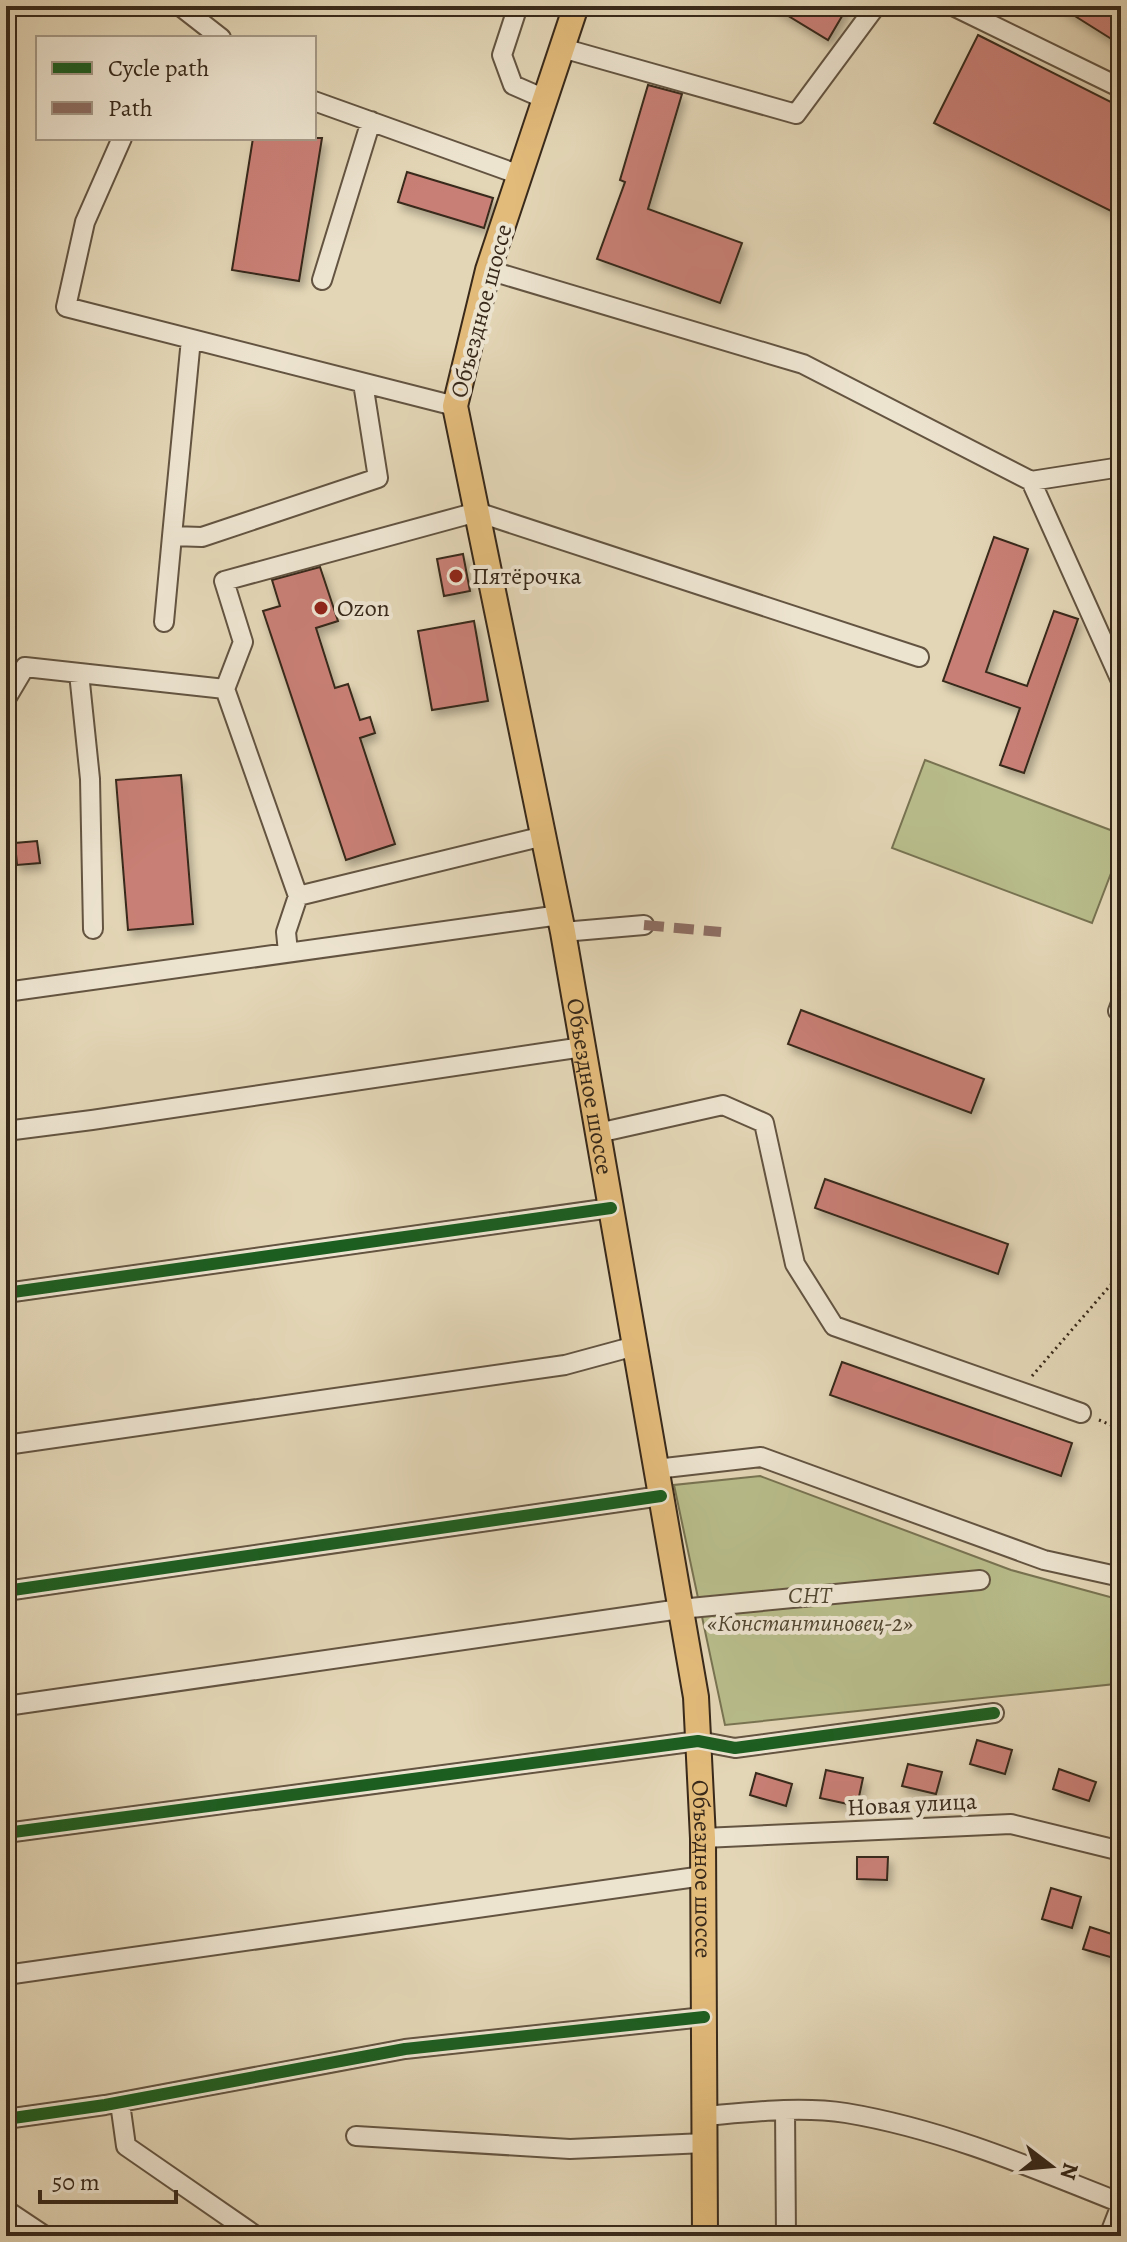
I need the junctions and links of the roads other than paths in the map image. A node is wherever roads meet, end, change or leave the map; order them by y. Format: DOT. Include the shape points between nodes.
graph roads {
  1 [pos="180,6"];
  2 [pos="518,6"];
  3 [pos="576,6"];
  4 [pos="876,6"];
  5 [pos="953,6"];
  6 [pos="218,36"];
  7 [pos="562,48"];
  8 [pos="1121,88"];
  9 [pos="545,99"];
  10 [pos="316,102"];
  11 [pos="371,121"];
  12 [pos="121,140"];
  13 [pos="520,175"];
  14 [pos="488,270"];
  15 [pos="322,280"];
  16 [pos="191,339"];
  17 [pos="363,383"];
  18 [pos="455,406"];
  19 [pos="1121,467"];
  20 [pos="1031,481"];
  21 [pos="477,512"];
  22 [pos="172,536"];
  23 [pos="164,622"];
  24 [pos="919,657"];
  25 [pos="79,673"];
  26 [pos="1121,681"];
  27 [pos="225,689"];
  28 [pos="6,699"];
  29 [pos="544,836"];
  30 [pos="298,896"];
  31 [pos="561,924"];
  32 [pos="644,925"];
  33 [pos="93,929"];
  34 [pos="288,952"];
  35 [pos="6,992"];
  36 [pos="1121,1003"];
  37 [pos="1121,1012"];
  38 [pos="583,1047"];
  39 [pos="6,1131"];
  40 [pos="598,1133"];
  41 [pos="611,1208"];
  42 [pos="6,1293"];
  43 [pos="635,1346"];
  44 [pos="1081,1413"];
  45 [pos="6,1445"];
  46 [pos="656,1469"];
  47 [pos="661,1496"];
  48 [pos="1121,1577"];
  49 [pos="980,1580"];
  50 [pos="6,1591"];
  51 [pos="680,1609"];
  52 [pos="6,1706"];
  53 [pos="994,1713"];
  54 [pos="698,1741"];
  55 [pos="6,1833"];
  56 [pos="703,1838"];
  57 [pos="1121,1851"];
  58 [pos="703,1876"];
  59 [pos="6,1975"];
  60 [pos="704,2017"];
  61 [pos="120,2103"];
  62 [pos="785,2110"];
  63 [pos="705,2116"];
  64 [pos="6,2119"];
  65 [pos="356,2136"];
  66 [pos="705,2143"];
  67 [pos="1121,2204"];
  68 [pos="6,2210"];
  69 [pos="45,2236"];
  70 [pos="256,2236"];
  71 [pos="705,2236"];
  72 [pos="786,2236"];
  73 [pos="1109,2236"];
  1 -- 6 [label="street"];
  2 -- 9 [label="street" via="502,55 513,85"];
  3 -- 7 [label="main road, Объездное шоссе"];
  4 -- 7 [label="street" via="796,114"];
  5 -- 8 [label="street"];
  7 -- 9 [label="main road, Объездное шоссе"];
  9 -- 13 [label="main road, Объездное шоссе"];
  10 -- 11 [label="street"];
  11 -- 13 [label="street"];
  11 -- 15 [label="street"];
  12 -- 16 [label="street" via="85,222 66,307"];
  13 -- 14 [label="main road, Объездное шоссе"];
  14 -- 18 [label="main road, Объездное шоссе"];
  14 -- 20 [label="street" via="803,364"];
  16 -- 17 [label="street"];
  16 -- 22 [label="street"];
  17 -- 18 [label="street"];
  17 -- 22 [label="street" via="378,478 202,537"];
  18 -- 21 [label="main road, Объездное шоссе"];
  19 -- 20 [label="street"];
  20 -- 26 [label="street"];
  21 -- 24 [label="street"];
  21 -- 27 [label="street" via="224,581 243,642"];
  21 -- 29 [label="main road, Объездное шоссе"];
  22 -- 23 [label="street"];
  25 -- 27 [label="street"];
  25 -- 28 [label="street" via="25,667"];
  25 -- 33 [label="street" via="90,779"];
  27 -- 30 [label="street"];
  29 -- 30 [label="street"];
  29 -- 31 [label="main road, Объездное шоссе"];
  30 -- 34 [label="street" via="286,932"];
  31 -- 32 [label="street"];
  31 -- 34 [label="street"];
  31 -- 38 [label="main road, Объездное шоссе"];
  34 -- 35 [label="street"];
  36 -- 37 [label="street"];
  38 -- 39 [label="street"];
  38 -- 40 [label="main road, Объездное шоссе"];
  40 -- 41 [label="main road, Объездное шоссе"];
  40 -- 44 [label="street" via="723,1105 764,1123 795,1264 834,1326"];
  41 -- 42 [label="street"];
  41 -- 43 [label="main road, Объездное шоссе"];
  43 -- 45 [label="street" via="565,1365"];
  43 -- 46 [label="main road, Объездное шоссе"];
  46 -- 47 [label="main road, Объездное шоссе"];
  46 -- 48 [label="street" via="761,1457 1044,1560"];
  47 -- 50 [label="street"];
  47 -- 51 [label="main road, Объездное шоссе"];
  49 -- 51 [label="street"];
  51 -- 52 [label="street"];
  51 -- 54 [label="main road, Объездное шоссе"];
  53 -- 54 [label="street" via="735,1748"];
  54 -- 55 [label="street"];
  54 -- 56 [label="main road, Объездное шоссе"];
  56 -- 57 [label="street, Новая улица" via="1011,1824"];
  56 -- 58 [label="main road, Объездное шоссе"];
  58 -- 59 [label="street"];
  58 -- 60 [label="main road, Объездное шоссе"];
  60 -- 61 [label="street" via="405,2049"];
  60 -- 63 [label="main road, Объездное шоссе"];
  61 -- 64 [label="street"];
  61 -- 70 [label="street" via="126,2146"];
  62 -- 63 [label="street"];
  62 -- 67 [label="street" via="845,2113 963,2141"];
  62 -- 72 [label="street"];
  63 -- 66 [label="main road, Объездное шоссе"];
  65 -- 66 [label="street" via="570,2149"];
  66 -- 71 [label="main road, Объездное шоссе"];
  67 -- 73 [label="street"];
  68 -- 69 [label="street"];
}
